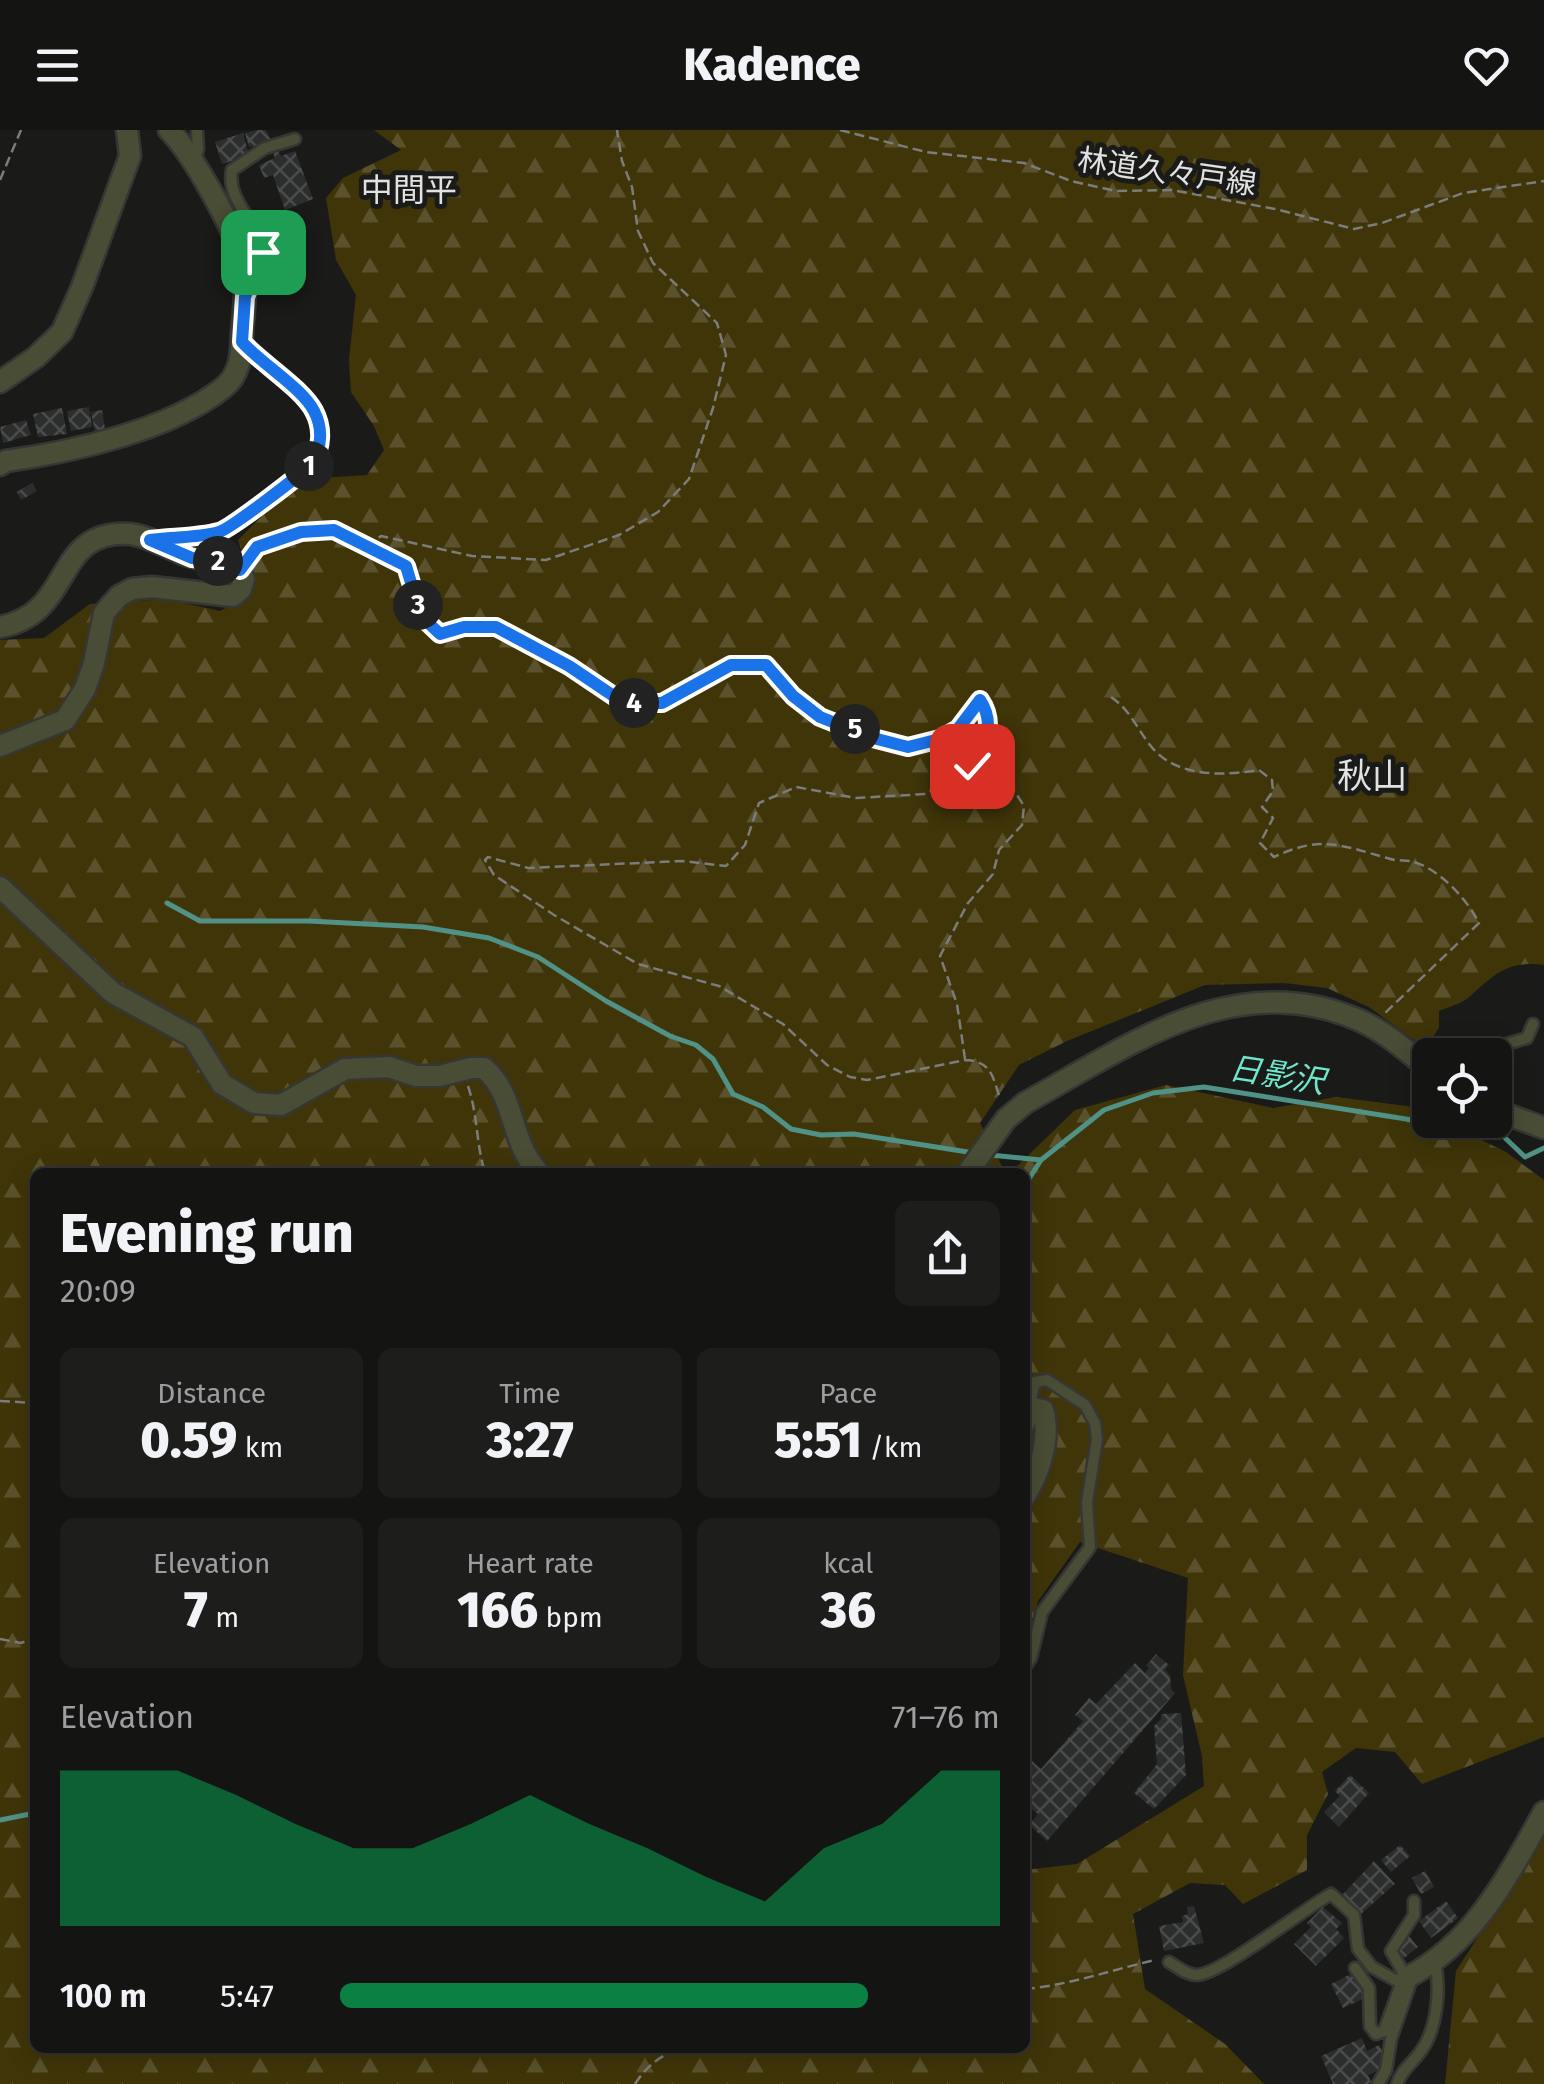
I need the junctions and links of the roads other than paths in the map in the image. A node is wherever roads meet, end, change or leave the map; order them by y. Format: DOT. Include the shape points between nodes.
graph roads {
  1 [pos="127,130"];
  2 [pos="170,130"];
  3 [pos="197,130"];
  4 [pos="295,138"];
  5 [pos="195,162"];
  6 [pos="245,297"];
  7 [pos="0,382"];
  8 [pos="0,465"];
  9 [pos="0,627"];
  10 [pos="0,746"];
  11 [pos="0,887"];
  12 [pos="1533,1024"];
  13 [pos="1512,1042"];
  14 [pos="1412,1056"];
  15 [pos="1512,1116"];
  16 [pos="1544,1128"];
  17 [pos="535,1168"];
  18 [pos="971,1168"];
  19 [pos="1030,1402"];
  20 [pos="1030,1413"];
  21 [pos="1030,1488"];
  22 [pos="1030,1660"];
  23 [pos="1544,1812"];
  24 [pos="1414,1901"];
  25 [pos="1169,1962"];
  26 [pos="1435,1963"];
  27 [pos="1355,1968"];
  28 [pos="1405,1979"];
  29 [pos="1378,2084"];
  30 [pos="1397,2084"];
  1 -- 7 [label="street" via="130,156 62,332"];
  2 -- 5 [label="street"];
  3 -- 5 [label="lane"];
  4 -- 6 [label="lane" via="232,170 232,188 263,252"];
  5 -- 6 [label="street" via="241,256"];
  6 -- 8 [label="street" via="240,361 224,387 193,407 95,445"];
  9 -- 10 [label="street" via="26,621 43,607 73,555 98,539 132,534 192,558 234,563 244,579 234,596 152,587 120,596 104,614 85,689 65,720"];
  11 -- 17 [label="street" via="113,993 193,1037 222,1084 254,1103 281,1104 345,1069 388,1067 440,1076 484,1068 506,1094 514,1131"];
  12 -- 13 [label="lane" via="1527,1038"];
  14 -- 18 [label="street" via="1373,1027 1326,1008 1238,1002 1201,1011 1025,1103"];
  15 -- 16 [label="street"];
  19 -- 22 [label="lane" via="1035,1382 1047,1380 1085,1405 1097,1439 1090,1547 1042,1612"];
  20 -- 21 [label="street" via="1043,1410 1046,1437"];
  23 -- 26 [label="street" via="1471,1930"];
  24 -- 28 [label="lane" via="1414,1915 1391,1950"];
  25 -- 28 [label="lane" via="1190,1974 1220,1968 1331,1894 1354,1915 1358,1949 1372,1967"];
  26 -- 28 [label="street"];
  26 -- 30 [label="lane" via="1439,1979 1428,2036"];
  27 -- 28 [label="lane" via="1369,1988 1376,2034 1384,2031"];
  28 -- 29 [label="lane" via="1410,1984"];
}
